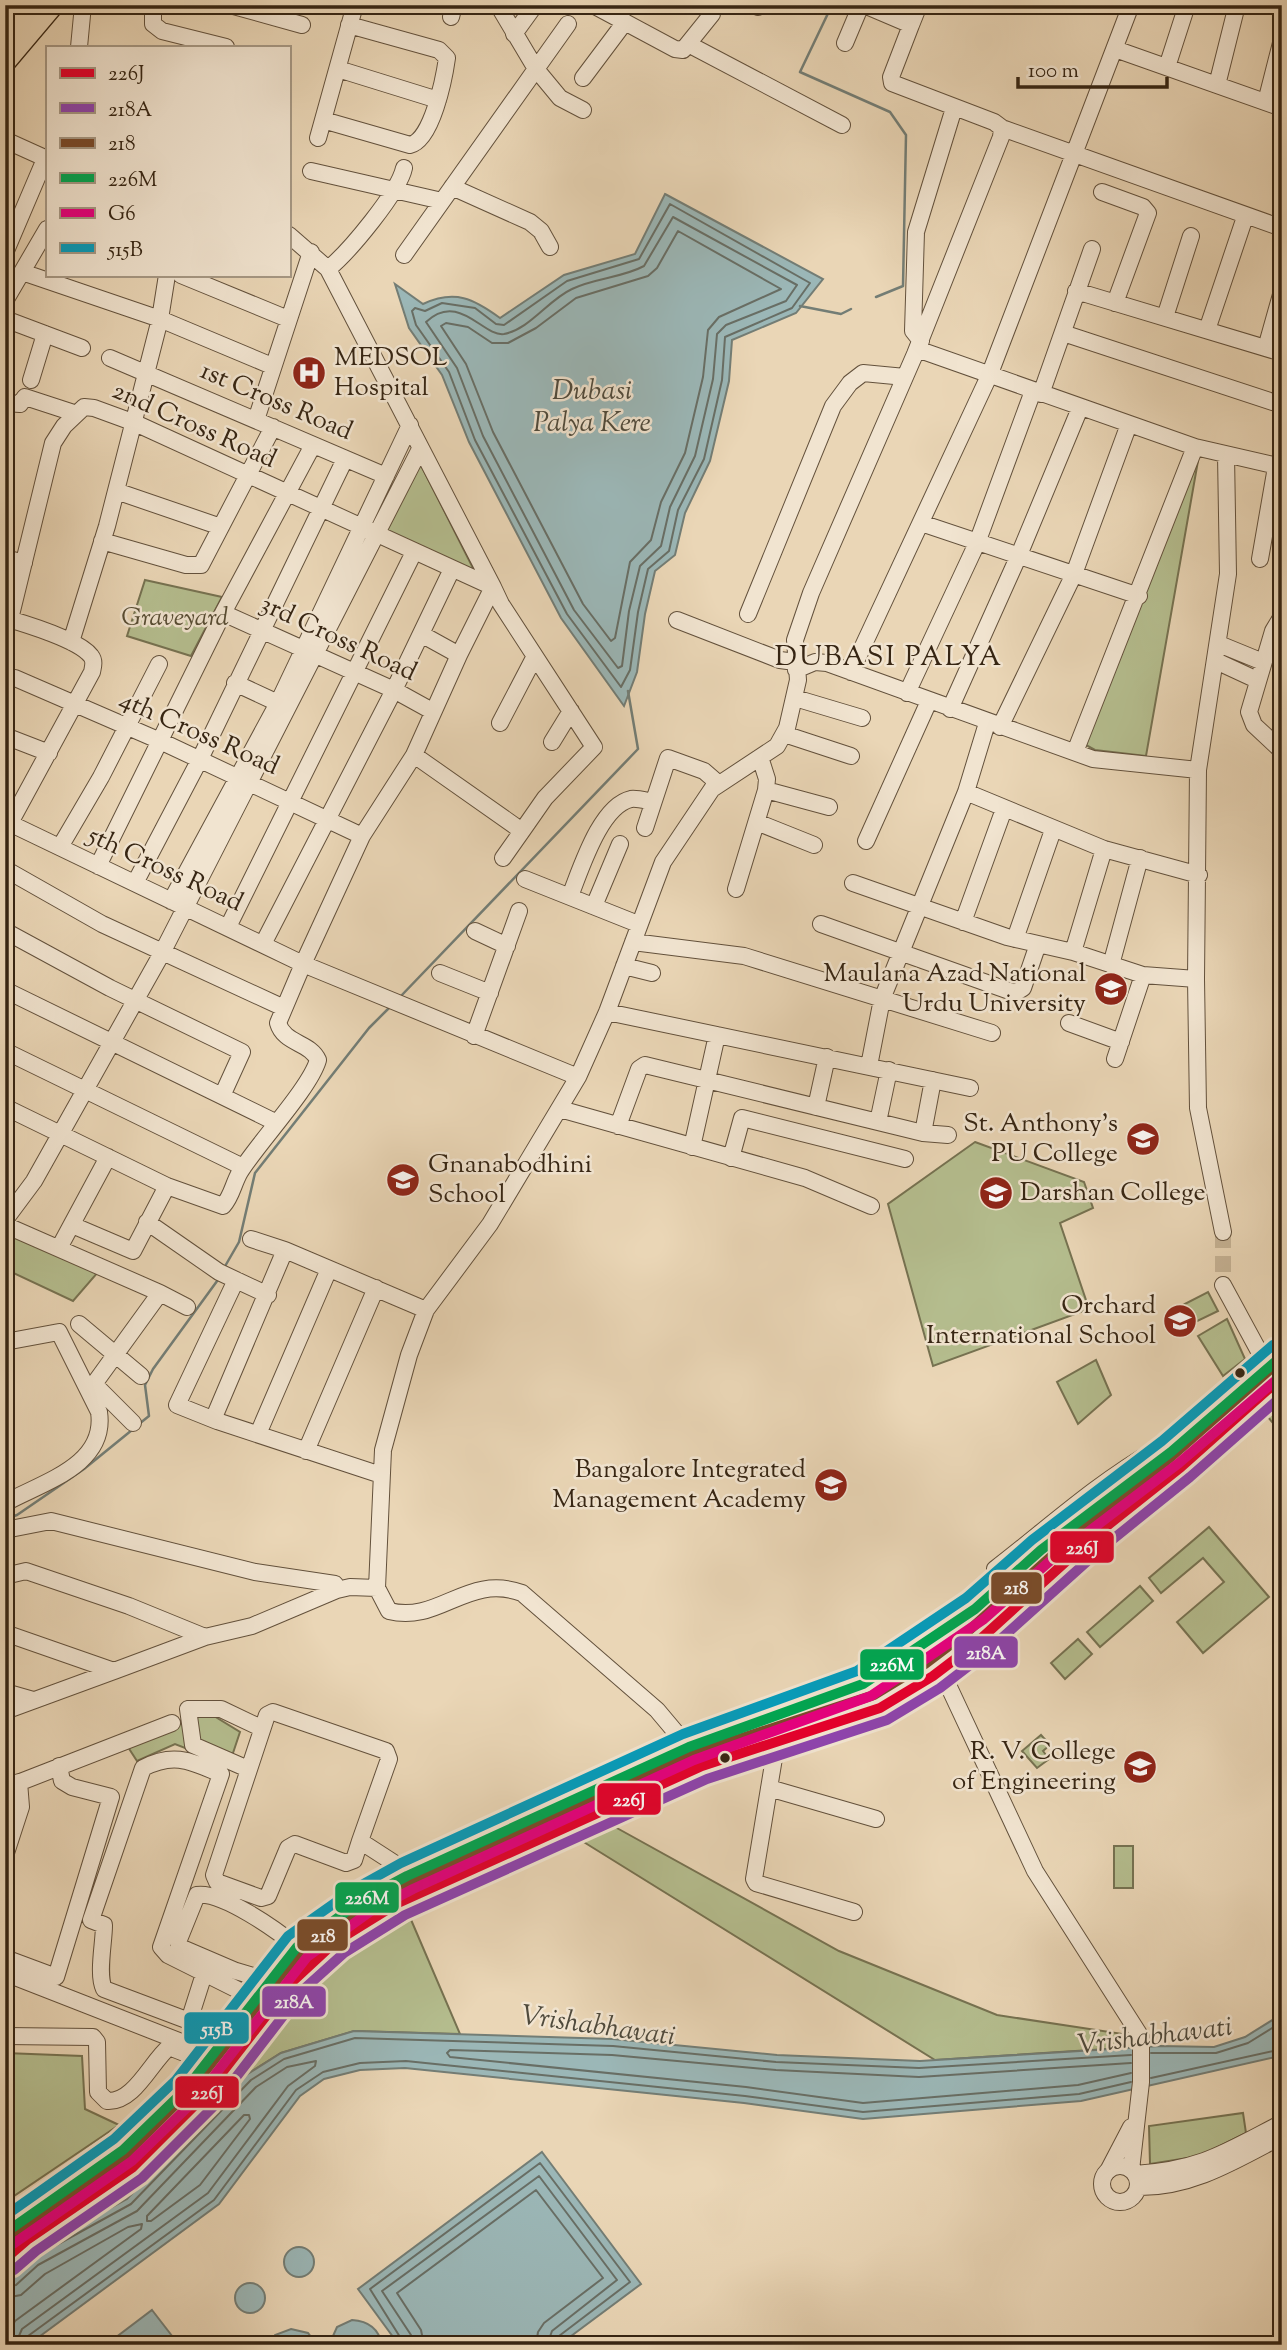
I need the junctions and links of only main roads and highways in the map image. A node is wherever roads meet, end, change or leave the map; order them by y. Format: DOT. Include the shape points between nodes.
graph roads {
  1 [pos="33,5"];
  2 [pos="54,5"];
  3 [pos="12,20"];
  4 [pos="5,39"];
  5 [pos="5,63"];
  6 [pos="1277,1367"];
  7 [pos="5,2233"];
  8 [pos="5,2259"];
  1 -- 3 [label="main road"];
  2 -- 5 [label="main road"];
  3 -- 4 [label="main road"];
  6 -- 7 [label="highway" via="1041,1550 975,1609 863,1684 690,1747 364,1899 297,1947 186,2090 123,2150"];
  6 -- 8 [label="highway" via="1181,1467 975,1644 880,1708 702,1766 398,1903 335,1942 294,1980 204,2097 132,2168"];
}
